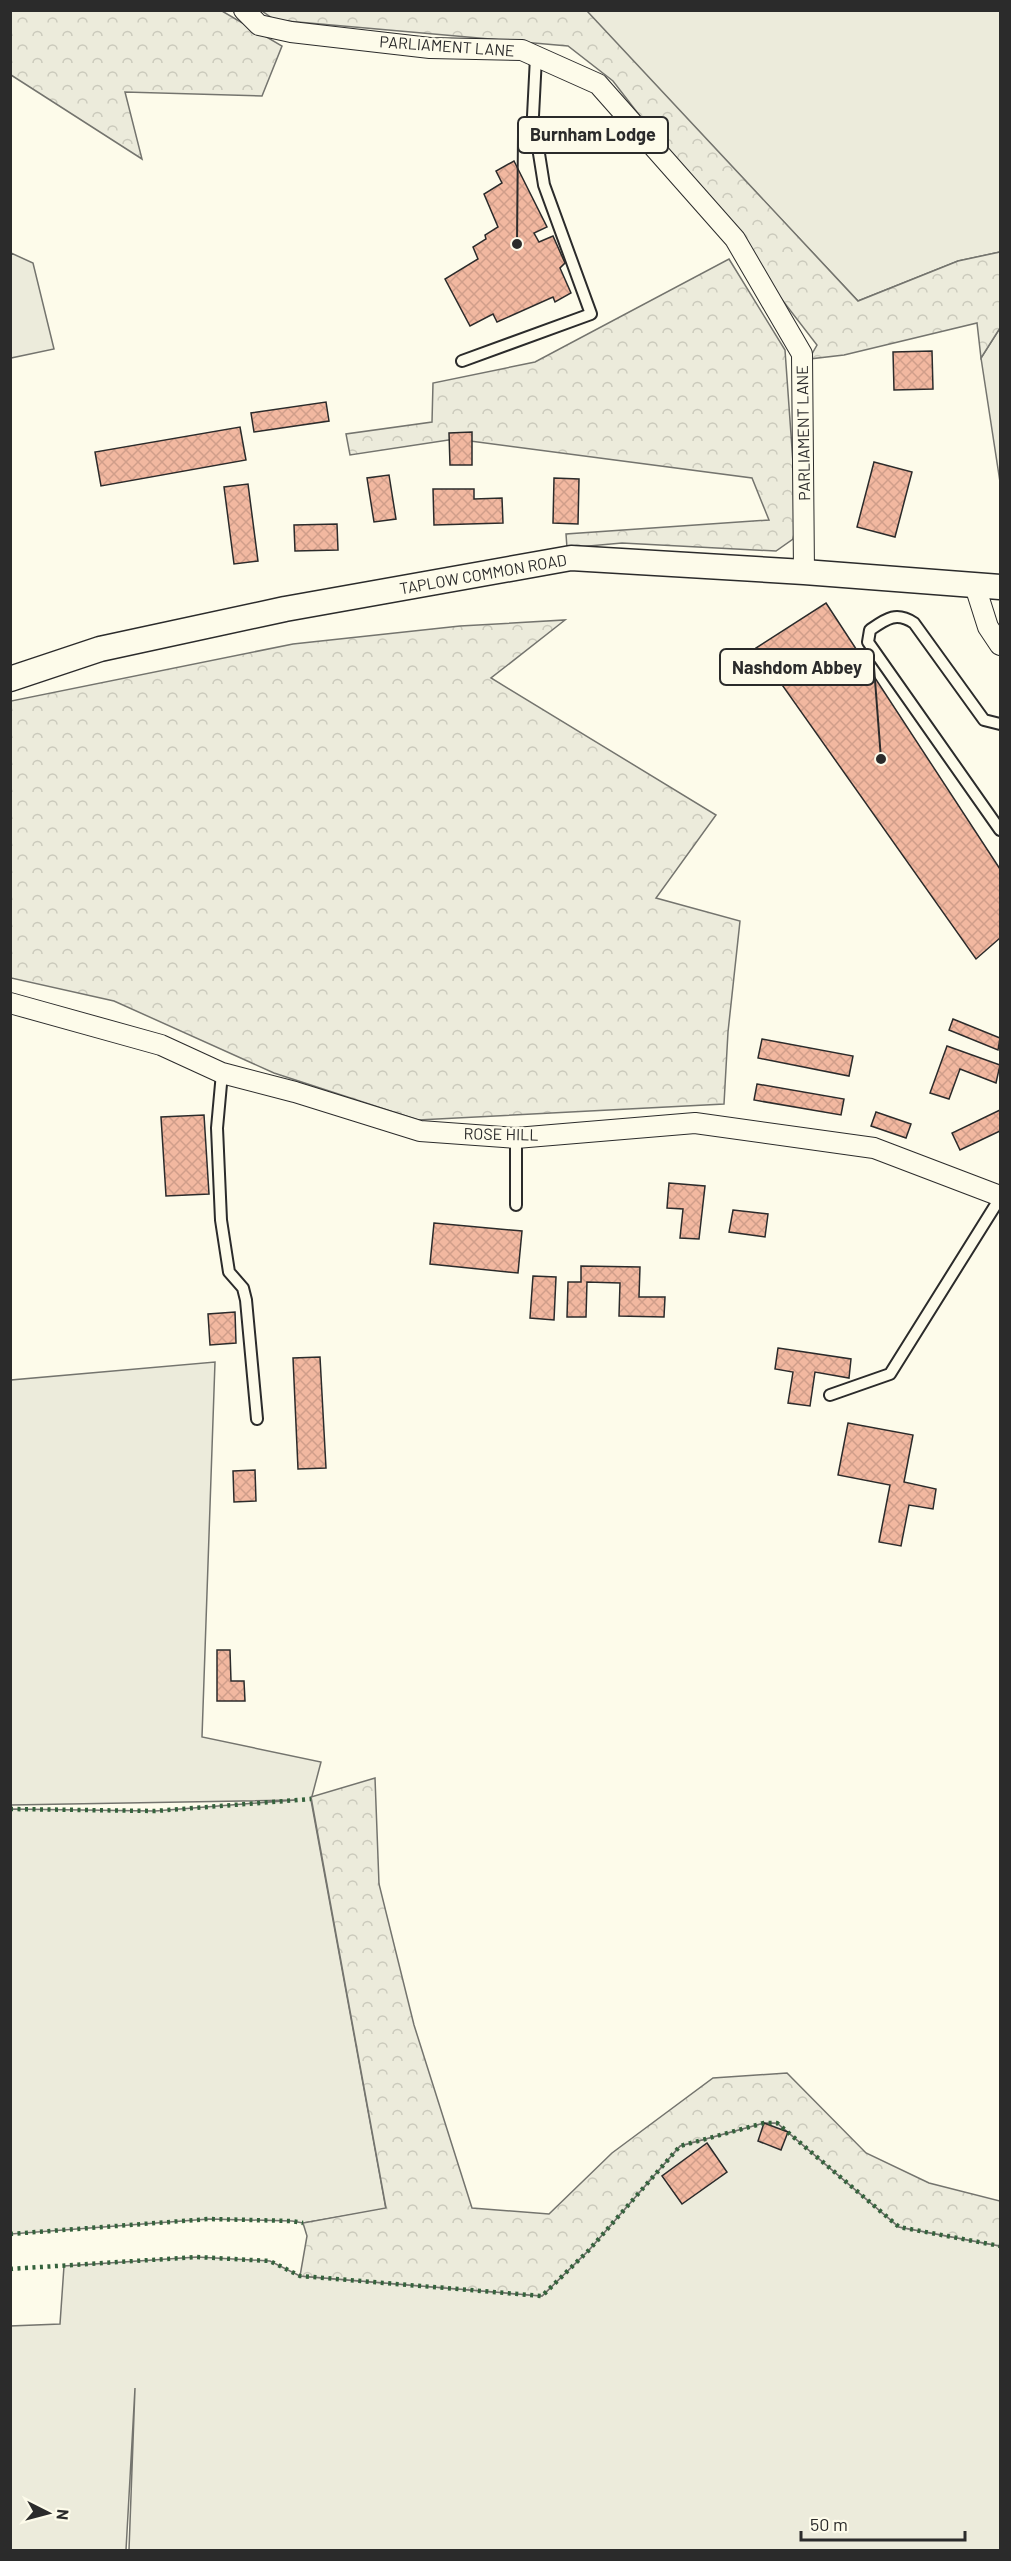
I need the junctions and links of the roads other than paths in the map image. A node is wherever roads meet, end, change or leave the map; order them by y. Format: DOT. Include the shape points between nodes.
graph roads {
  1 [pos="244,10"];
  2 [pos="536,57"];
  3 [pos="462,361"];
  4 [pos="804,572"];
  5 [pos="975,586"];
  6 [pos="1000,586"];
  7 [pos="1000,645"];
  8 [pos="10,679"];
  9 [pos="1000,724"];
  10 [pos="1000,830"];
  11 [pos="10,1003"];
  12 [pos="222,1073"];
  13 [pos="516,1138"];
  14 [pos="1000,1197"];
  15 [pos="516,1205"];
  16 [pos="830,1395"];
  17 [pos="257,1419"];
  1 -- 2 [label="street, PARLIAMENT LANE" via="259,25 291,32 430,48 522,51"];
  2 -- 3 [label="lane" via="534,116 544,185 591,314"];
  2 -- 4 [label="street, PARLIAMENT LANE" via="598,84 646,137 735,240 802,354"];
  4 -- 5 [label="street, TAPLOW COMMON ROAD"];
  4 -- 8 [label="street, TAPLOW COMMON ROAD" via="571,558 285,609 100,649"];
  5 -- 6 [label="street, TAPLOW COMMON ROAD"];
  5 -- 7 [label="street" via="988,627"];
  9 -- 10 [label="lane" via="984,720 914,623 904,616 889,617 870,630 868,642"];
  11 -- 12 [label="street, ROSE HILL" via="161,1045"];
  12 -- 13 [label="street, ROSE HILL" via="420,1131"];
  12 -- 17 [label="lane" via="217,1128 221,1220 229,1272 243,1288 246,1300"];
  13 -- 14 [label="street, ROSE HILL" via="695,1123 874,1148"];
  13 -- 15 [label="lane"];
  14 -- 16 [label="lane" via="890,1374"];
}
